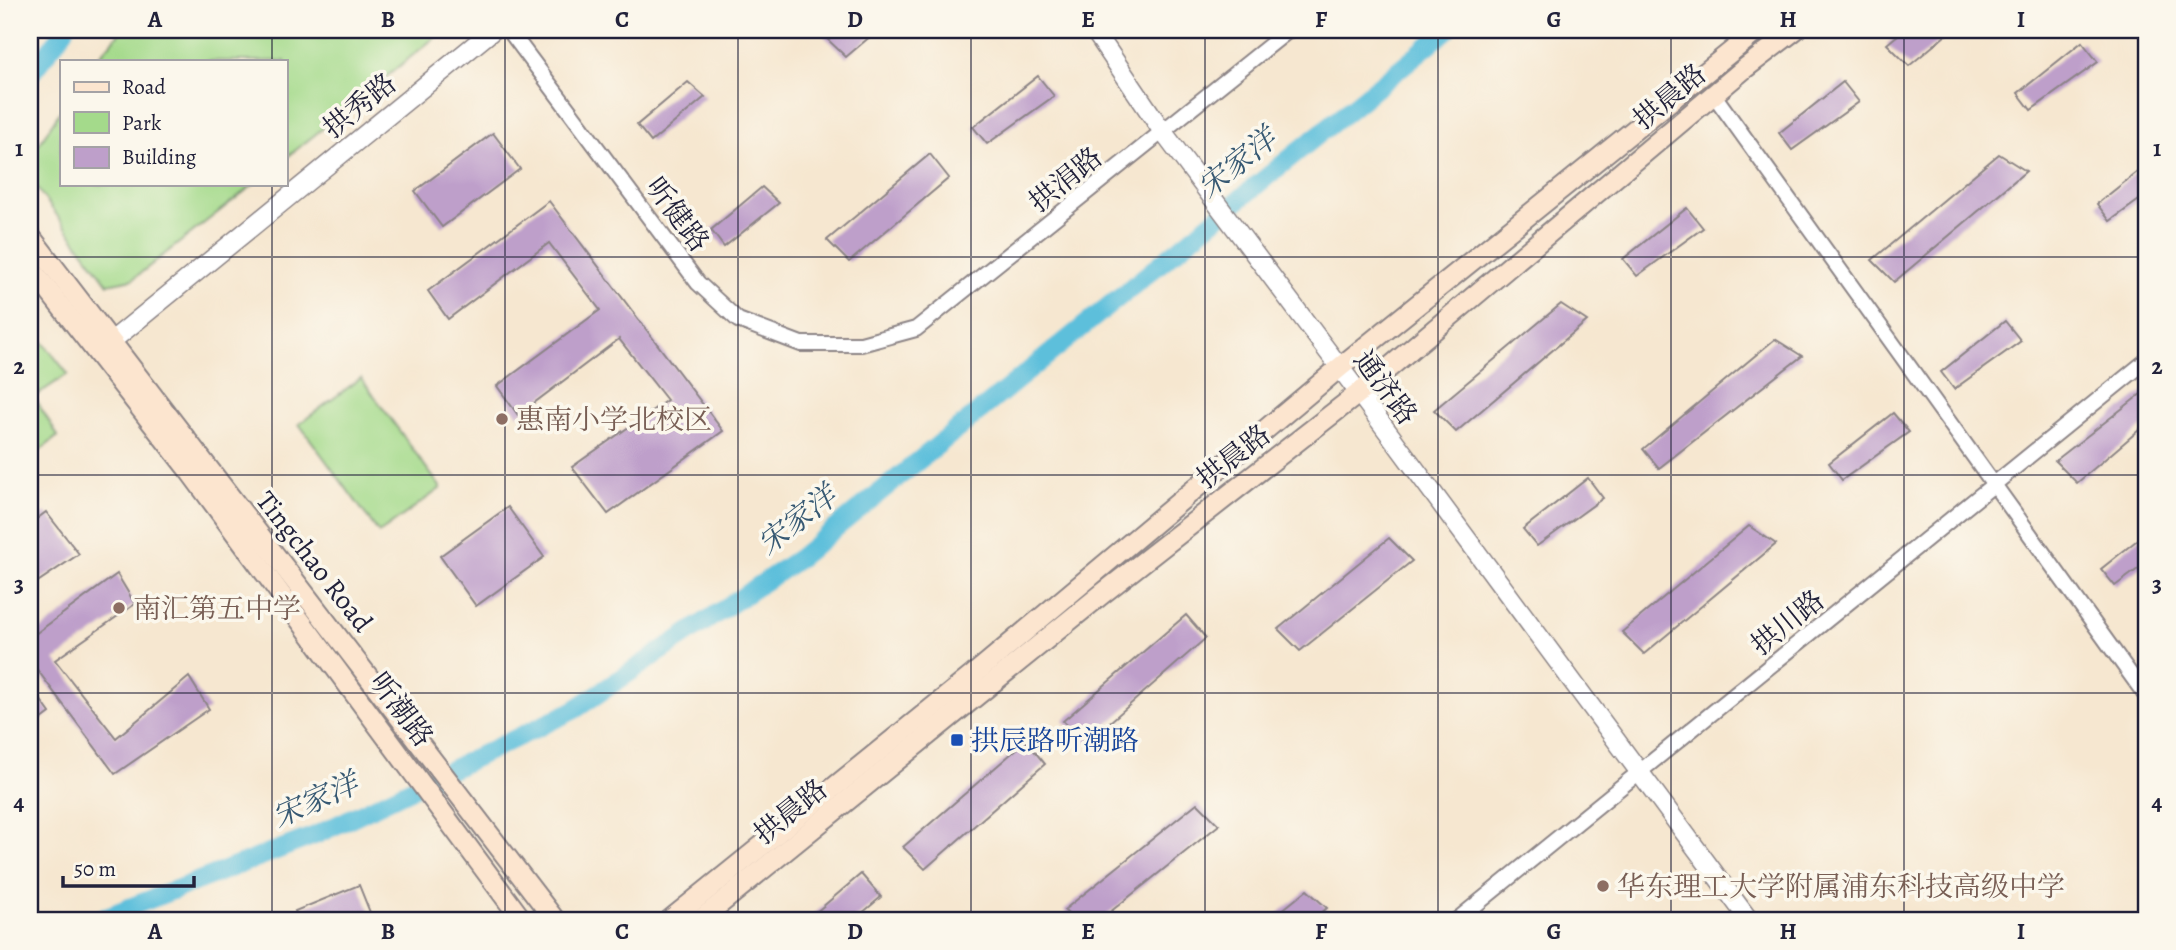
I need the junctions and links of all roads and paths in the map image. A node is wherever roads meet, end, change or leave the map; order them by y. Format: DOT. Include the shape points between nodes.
graph roads {
  1 [pos="493,30"];
  2 [pos="509,30"];
  3 [pos="1094,30"];
  4 [pos="1289,30"];
  5 [pos="1758,30"];
  6 [pos="1795,30"];
  7 [pos="1714,95"];
  8 [pos="1163,132"];
  9 [pos="30,236"];
  10 [pos="30,267"];
  11 [pos="860,344"];
  12 [pos="104,347"];
  13 [pos="2146,361"];
  14 [pos="1339,368"];
  15 [pos="1359,393"];
  16 [pos="1994,485"];
  17 [pos="2146,696"];
  18 [pos="1640,773"];
  19 [pos="522,920"];
  20 [pos="555,920"];
  21 [pos="670,920"];
  22 [pos="700,920"];
  23 [pos="1457,920"];
  24 [pos="1749,920"];
  1 -- 12 [label="street, 拱秀路"];
  2 -- 11 [label="street, 听健路" via="698,283 738,320 801,344"];
  3 -- 8 [label="street, 通济路"];
  4 -- 8 [label="street, 拱涓路"];
  5 -- 14 [label="main road, 拱晨路"];
  6 -- 7 [label="main road, 拱晨路"];
  7 -- 15 [label="main road, 拱晨路"];
  7 -- 16 [label="street"];
  8 -- 11 [label="street, 拱涓路" via="916,329"];
  8 -- 14 [label="street, 通济路"];
  9 -- 12 [label="main road, Tingchao Road"];
  10 -- 12 [label="main road, 听潮路"];
  12 -- 19 [label="main road, 听潮路"];
  12 -- 20 [label="main road, Tingchao Road" via="404,722"];
  13 -- 16 [label="street, 拱川路"];
  14 -- 15 [label="street, 通济路"];
  14 -- 21 [label="main road, 拱晨路" via="973,675"];
  15 -- 18 [label="street, 通济路"];
  15 -- 22 [label="main road, 拱晨路" via="1102,594"];
  16 -- 17 [label="street"];
  16 -- 18 [label="street, 拱川路"];
  18 -- 23 [label="street, 拱川路"];
  18 -- 24 [label="street, 通济路"];
}
